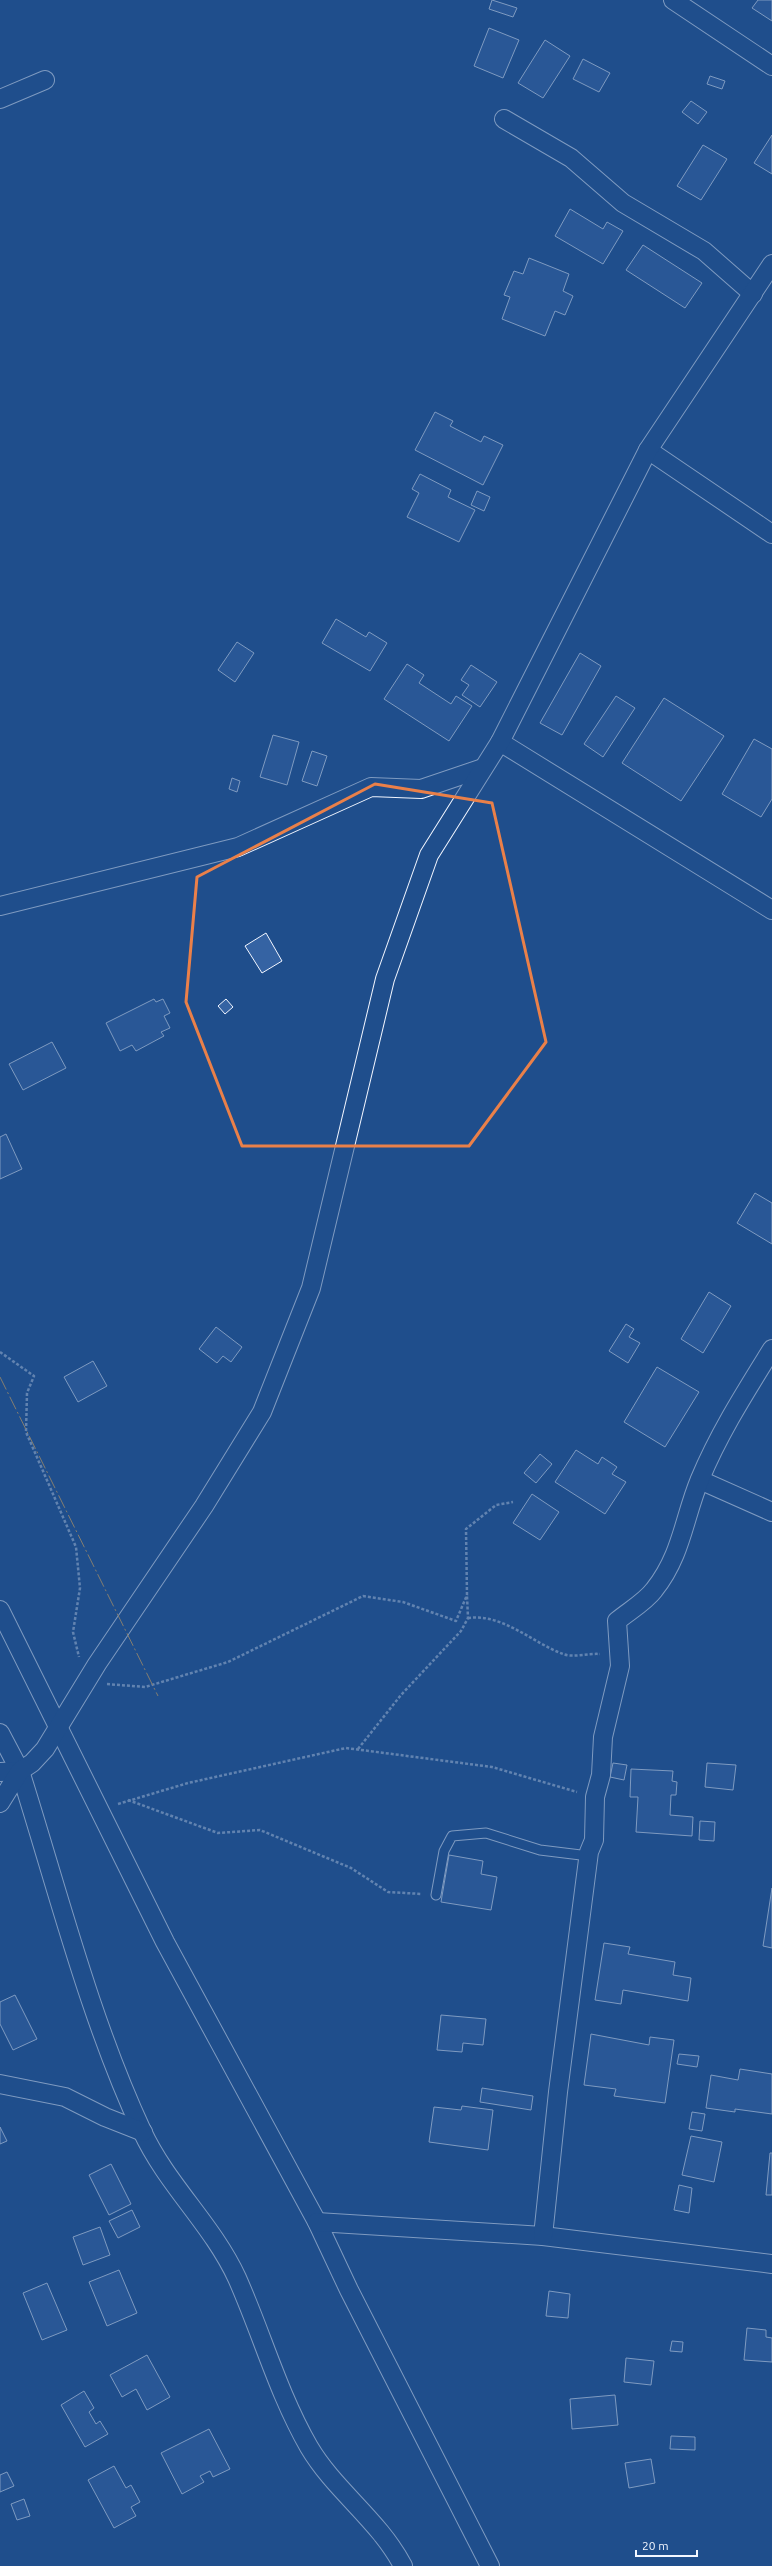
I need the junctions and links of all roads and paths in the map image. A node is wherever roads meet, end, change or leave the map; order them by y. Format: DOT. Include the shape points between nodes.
graph roads {
  1 [pos="673,0"];
  2 [pos="772,66"];
  3 [pos="44,80"];
  4 [pos="0,99"];
  5 [pos="504,119"];
  6 [pos="772,264"];
  7 [pos="754,294"];
  8 [pos="648,450"];
  9 [pos="772,534"];
  10 [pos="500,742"];
  11 [pos="484,768"];
  12 [pos="0,906"];
  13 [pos="772,910"];
  14 [pos="772,1349"];
  15 [pos="0,1352"];
  16 [pos="700,1480"];
  17 [pos="513,1502"];
  18 [pos="772,1512"];
  19 [pos="467,1595"];
  20 [pos="0,1610"];
  21 [pos="468,1618"];
  22 [pos="619,1655"];
  23 [pos="85,1683"];
  24 [pos="58,1727"];
  25 [pos="0,1733"];
  26 [pos="358,1749"];
  27 [pos="20,1770"];
  28 [pos="0,1772"];
  29 [pos="595,1797"];
  30 [pos="127,1800"];
  31 [pos="0,1803"];
  32 [pos="100,1811"];
  33 [pos="589,1856"];
  34 [pos="436,1896"];
  35 [pos="0,2084"];
  36 [pos="143,2132"];
  37 [pos="317,2222"];
  38 [pos="543,2236"];
  39 [pos="772,2264"];
  40 [pos="403,2566"];
  41 [pos="490,2566"];
  1 -- 2 [label="street"];
  3 -- 4 [label="street"];
  5 -- 7 [label="street" via="571,158 623,203 704,252"];
  6 -- 7 [label="street"];
  7 -- 8 [label="street"];
  8 -- 9 [label="street"];
  8 -- 10 [label="street"];
  10 -- 11 [label="street"];
  10 -- 13 [label="street"];
  11 -- 12 [label="street" via="421,789 371,787 238,847"];
  11 -- 23 [label="street" via="429,855 384,979 311,1288 262,1412 204,1506"];
  14 -- 16 [label="street" via="737,1406"];
  15 -- 23 [label="path" via="34,1376 27,1393 26,1432 76,1547 80,1588 73,1632"];
  16 -- 18 [label="street"];
  16 -- 22 [label="street" via="673,1561 653,1591 617,1621"];
  17 -- 19 [label="path" via="496,1505 466,1529"];
  19 -- 21 [label="path"];
  19 -- 23 [label="path" via="456,1622 403,1602 363,1596 228,1662 145,1687"];
  20 -- 24 [label="street"];
  21 -- 22 [label="path" via="476,1617 502,1623 565,1655"];
  21 -- 26 [label="path" via="461,1631 401,1695"];
  22 -- 29 [label="street" via="620,1666 603,1737 601,1775"];
  23 -- 24 [label="street"];
  24 -- 27 [label="street" via="45,1749 32,1763"];
  24 -- 32 [label="street"];
  25 -- 27 [label="street"];
  26 -- 29 [label="path" via="492,1767"];
  26 -- 30 [label="path" via="346,1748 188,1783"];
  27 -- 28 [label="street"];
  27 -- 31 [label="street"];
  27 -- 36 [label="street" via="100,2026"];
  29 -- 33 [label="street" via="594,1840"];
  30 -- 32 [label="path"];
  30 -- 34 [label="path" via="218,1833 260,1830 351,1868 388,1892"];
  32 -- 37 [label="street" via="165,1942"];
  33 -- 34 [label="lane" via="540,1850 486,1833 452,1836 444,1851"];
  33 -- 38 [label="street" via="558,2092"];
  35 -- 36 [label="street" via="65,2097"];
  36 -- 40 [label="street" via="174,2186 208,2225 237,2277 283,2397 310,2448 337,2485 392,2546"];
  37 -- 38 [label="street"];
  37 -- 41 [label="street"];
  38 -- 39 [label="street"];
}
